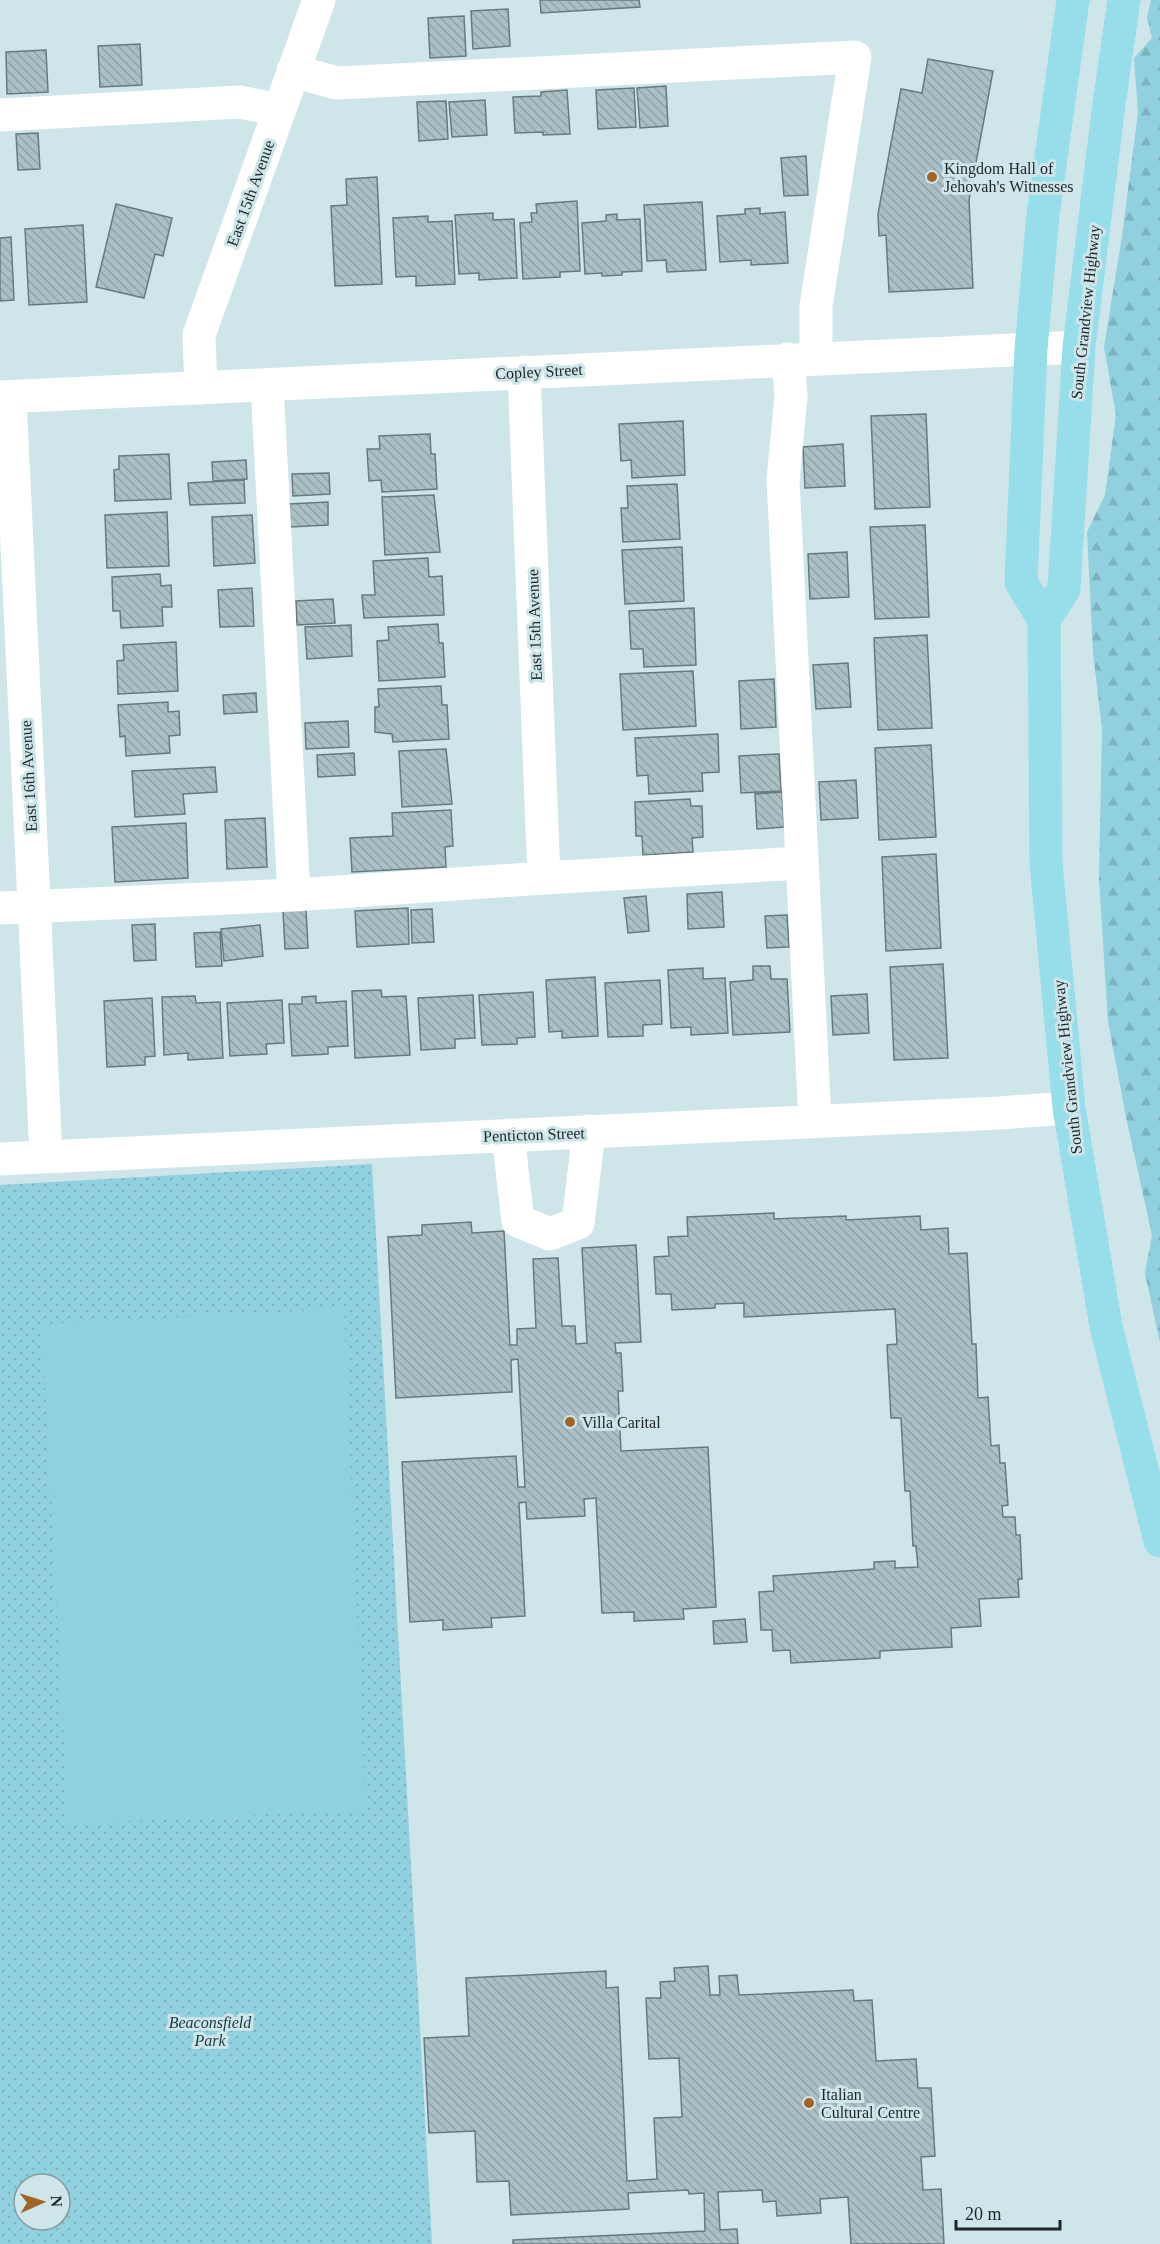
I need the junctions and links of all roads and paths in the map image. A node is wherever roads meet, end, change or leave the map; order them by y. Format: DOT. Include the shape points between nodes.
graph roads {
  1 [pos="319,0"];
  2 [pos="1073,0"];
  3 [pos="1124,0"];
  4 [pos="294,70"];
  5 [pos="279,110"];
  6 [pos="0,115"];
  7 [pos="1079,347"];
  8 [pos="1031,349"];
  9 [pos="802,358"];
  10 [pos="524,372"];
  11 [pos="267,385"];
  12 [pos="201,388"];
  13 [pos="5,397"];
  14 [pos="1044,620"];
  15 [pos="801,863"];
  16 [pos="544,878"];
  17 [pos="294,895"];
  18 [pos="34,907"];
  19 [pos="0,908"];
  20 [pos="1068,1108"];
  21 [pos="815,1121"];
  22 [pos="589,1131"];
  23 [pos="508,1135"];
  24 [pos="46,1156"];
  25 [pos="0,1159"];
  26 [pos="1160,1541"];
  1 -- 4 [label="street, East 15th Avenue"];
  2 -- 8 [label="main road" via="1043,215"];
  3 -- 7 [label="main road, South Grandview Highway"];
  4 -- 5 [label="street, East 15th Avenue"];
  4 -- 9 [label="street" via="337,83 855,57 816,306"];
  5 -- 6 [label="street" via="240,102"];
  5 -- 12 [label="street, East 15th Avenue" via="199,335"];
  7 -- 8 [label="street, Copley Street"];
  7 -- 14 [label="main road, South Grandview Highway" via="1064,589"];
  8 -- 9 [label="street, Copley Street"];
  8 -- 14 [label="main road" via="1021,582"];
  9 -- 10 [label="street, Copley Street"];
  9 -- 15 [label="street" via="791,396 783,480"];
  10 -- 11 [label="street, Copley Street"];
  10 -- 16 [label="street, East 15th Avenue"];
  11 -- 12 [label="street, Copley Street"];
  11 -- 17 [label="street"];
  12 -- 13 [label="street, Copley Street"];
  13 -- 18 [label="street, East 16th Avenue"];
  14 -- 20 [label="main road, South Grandview Highway" via="1046,863"];
  15 -- 16 [label="street"];
  15 -- 21 [label="street"];
  16 -- 17 [label="street"];
  17 -- 18 [label="street"];
  18 -- 19 [label="street"];
  18 -- 24 [label="street, East 16th Avenue"];
  20 -- 21 [label="street, Penticton Street"];
  20 -- 26 [label="main road, South Grandview Highway" via="1106,1326"];
  21 -- 22 [label="street, Penticton Street"];
  22 -- 23 [label="street, Penticton Street"];
  22 -- 23 [label="street" via="578,1223 550,1234 518,1221"];
  23 -- 24 [label="street, Penticton Street"];
  24 -- 25 [label="street, Penticton Street"];
}
